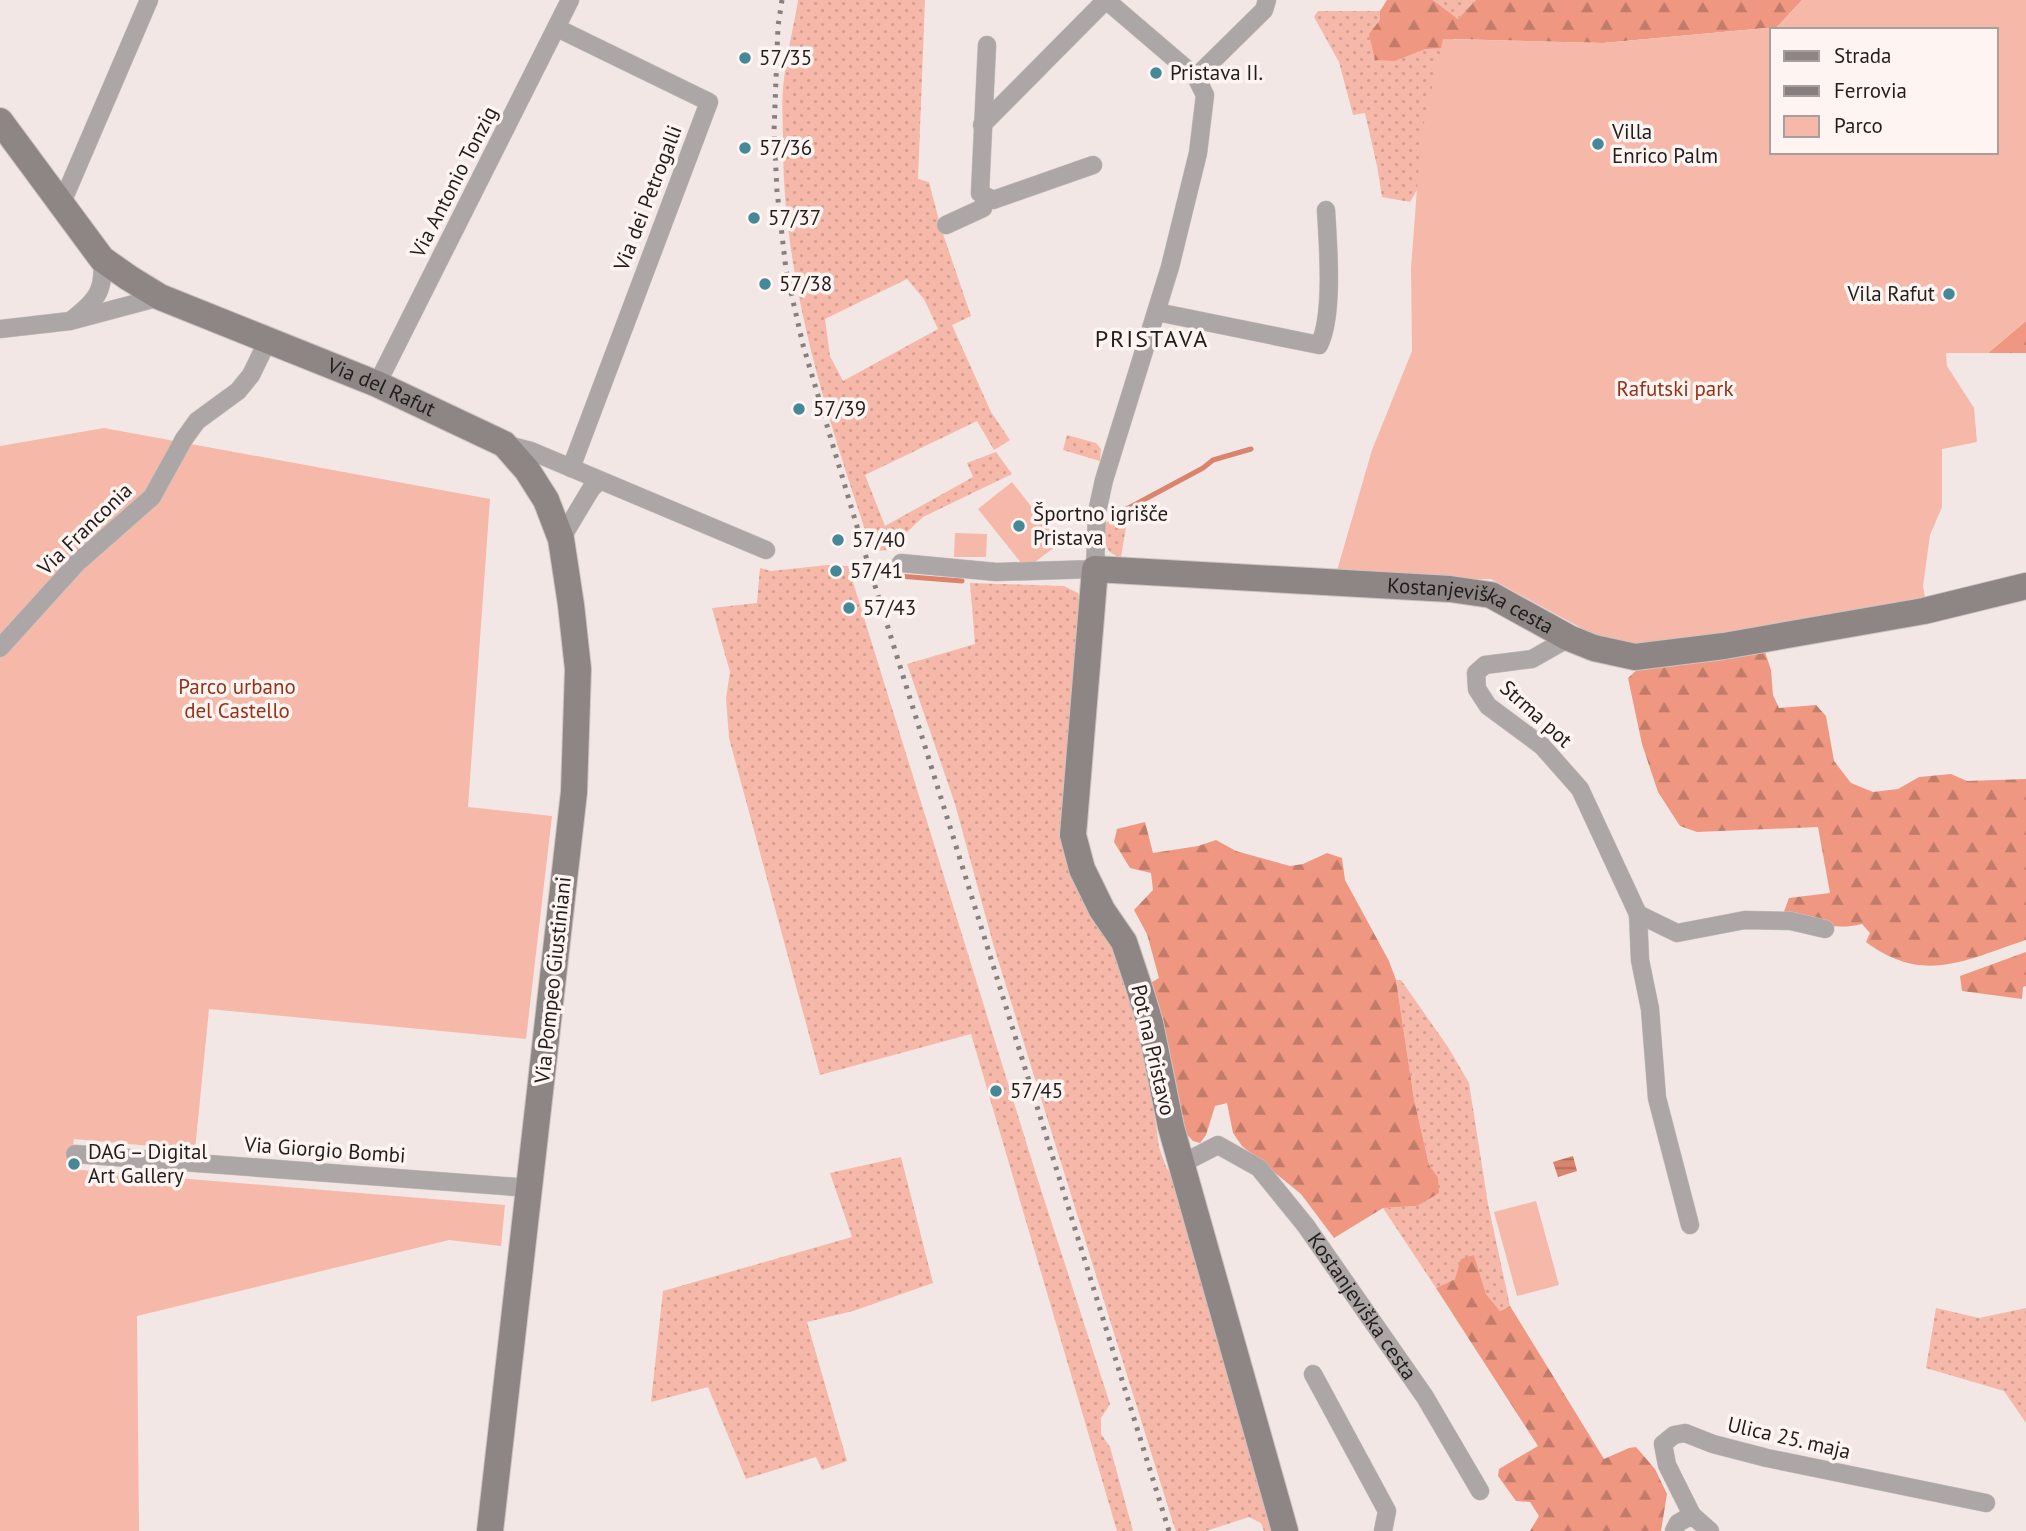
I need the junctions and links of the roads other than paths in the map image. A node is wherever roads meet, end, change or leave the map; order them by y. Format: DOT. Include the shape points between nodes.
graph roads {
  1 [pos="149,0"];
  2 [pos="570,0"];
  3 [pos="1106,0"];
  4 [pos="1267,0"];
  5 [pos="557,28"];
  6 [pos="987,45"];
  7 [pos="1196,77"];
  8 [pos="0,121"];
  9 [pos="982,125"];
  10 [pos="1093,165"];
  11 [pos="985,196"];
  12 [pos="61,205"];
  13 [pos="1326,210"];
  14 [pos="947,226"];
  15 [pos="102,259"];
  16 [pos="160,297"];
  17 [pos="1157,312"];
  18 [pos="70,321"];
  19 [pos="0,329"];
  20 [pos="268,340"];
  21 [pos="377,384"];
  22 [pos="505,444"];
  23 [pos="571,468"];
  24 [pos="599,481"];
  25 [pos="561,539"];
  26 [pos="766,550"];
  27 [pos="901,563"];
  28 [pos="1095,569"];
  29 [pos="2026,586"];
  30 [pos="1569,638"];
  31 [pos="0,648"];
  32 [pos="1638,914"];
  33 [pos="1825,929"];
  34 [pos="75,1154"];
  35 [pos="1183,1163"];
  36 [pos="530,1188"];
  37 [pos="1690,1225"];
  38 [pos="1313,1374"];
  39 [pos="1479,1491"];
  40 [pos="1986,1503"];
  41 [pos="1692,1515"];
  42 [pos="490,1531"];
  43 [pos="1285,1531"];
  44 [pos="1383,1531"];
  45 [pos="1674,1531"];
  46 [pos="1710,1531"];
  1 -- 12 [label="street"];
  2 -- 5 [label="street, Via Antonio Tonzig"];
  3 -- 7 [label="street"];
  3 -- 9 [label="street"];
  4 -- 7 [label="street" via="1264,10"];
  5 -- 21 [label="street, Via Antonio Tonzig"];
  5 -- 23 [label="street, Via dei Petrogalli" via="709,102"];
  6 -- 9 [label="street"];
  7 -- 17 [label="street" via="1205,95 1198,153"];
  8 -- 12 [label="street, Via del Rafut"];
  9 -- 11 [label="street" via="979,193"];
  10 -- 11 [label="street" via="1010,196 993,200"];
  11 -- 14 [label="street" via="983,208"];
  12 -- 15 [label="street, Via del Rafut"];
  13 -- 17 [label="street" via="1329,273 1324,335 1319,345"];
  15 -- 16 [label="street, Via del Rafut"];
  15 -- 18 [label="street" via="101,290 89,307"];
  16 -- 18 [label="street"];
  16 -- 20 [label="street, Via del Rafut"];
  17 -- 28 [label="street" via="1104,480 1097,512"];
  18 -- 19 [label="street"];
  20 -- 21 [label="street, Via del Rafut"];
  20 -- 31 [label="street, Via Franconia" via="238,391 197,421 152,497 77,563"];
  21 -- 22 [label="street, Via del Rafut"];
  22 -- 23 [label="street, Via del Rafut"];
  22 -- 25 [label="street, Via Pompeo Giustiniani" via="546,500"];
  23 -- 24 [label="street, Via del Rafut"];
  24 -- 25 [label="street"];
  24 -- 26 [label="street, Via del Rafut"];
  25 -- 36 [label="street, Via Pompeo Giustiniani" via="578,669 574,792"];
  27 -- 28 [label="street, Kostanjeviška cesta" via="996,572"];
  28 -- 30 [label="street, Kostanjeviška cesta" via="1450,589 1491,595"];
  28 -- 35 [label="street, Pot na Pristavo" via="1073,835 1082,869 1124,942 1150,1023"];
  29 -- 30 [label="street, Kostanjeviška cesta" via="1924,611 1635,657"];
  30 -- 32 [label="street, Strma pot" via="1532,659 1485,665 1476,673 1477,688 1488,706 1542,746 1580,789"];
  32 -- 33 [label="street" via="1677,933 1745,920 1791,921"];
  32 -- 37 [label="street, Strma pot" via="1657,1098"];
  34 -- 36 [label="street, Via Giorgio Bombi"];
  35 -- 39 [label="street, Kostanjeviška cesta" via="1218,1146 1259,1168 1306,1226 1424,1397"];
  35 -- 43 [label="street, Pot na Pristavo"];
  36 -- 42 [label="street, Via Pompeo Giustiniani"];
  38 -- 44 [label="street" via="1387,1511"];
  40 -- 41 [label="street, Ulica 25. maja" via="1767,1458 1685,1433 1663,1444 1667,1465"];
  41 -- 45 [label="street"];
  41 -- 46 [label="street, Ulica 25. maja"];
}
